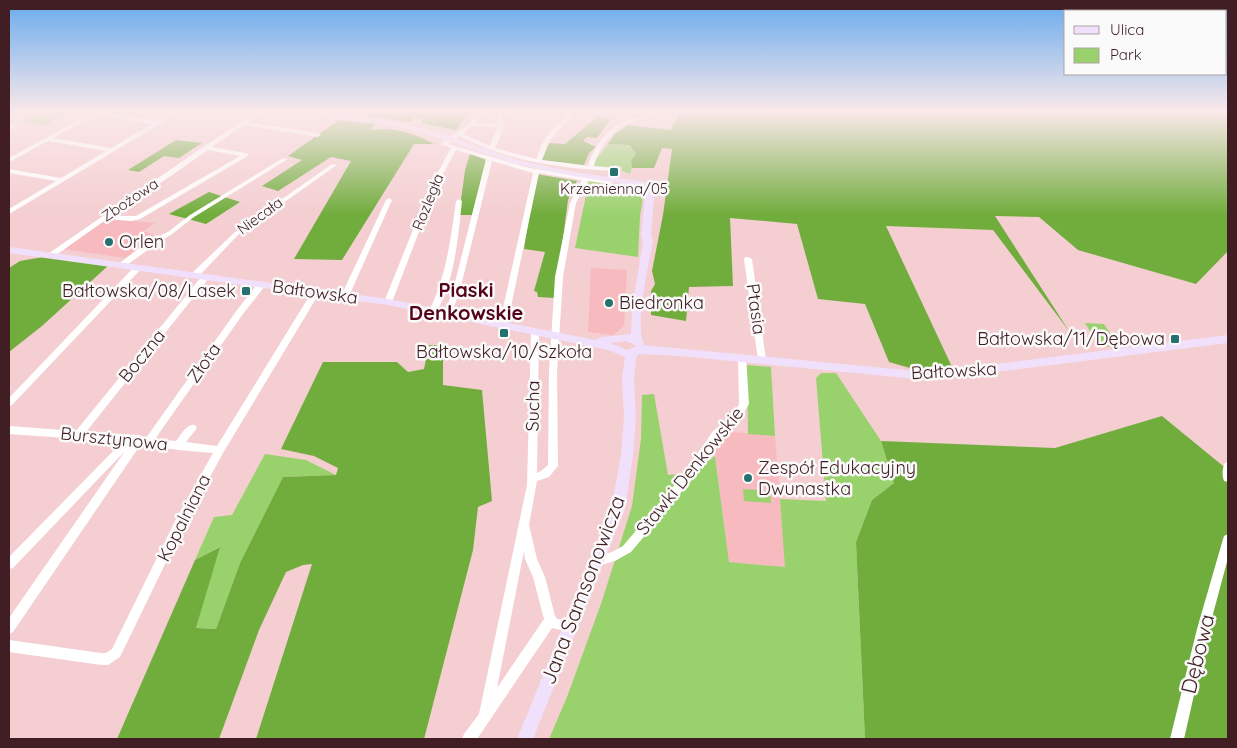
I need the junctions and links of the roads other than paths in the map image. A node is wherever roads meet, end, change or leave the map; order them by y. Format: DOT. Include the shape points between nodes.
graph roads {
  1 [pos="35,146"];
  2 [pos="88,146"];
  3 [pos="118,146"];
  4 [pos="208,146"];
  5 [pos="450,146"];
  6 [pos="470,146"];
  7 [pos="483,146"];
  8 [pos="492,146"];
  9 [pos="542,146"];
  10 [pos="600,146"];
  11 [pos="454,147"];
  12 [pos="205,148"];
  13 [pos="491,149"];
  14 [pos="111,150"];
  15 [pos="285,159"];
  16 [pos="489,159"];
  17 [pos="9,160"];
  18 [pos="334,165"];
  19 [pos="542,165"];
  20 [pos="590,168"];
  21 [pos="616,169"];
  22 [pos="536,171"];
  23 [pos="9,172"];
  24 [pos="586,179"];
  25 [pos="61,180"];
  26 [pos="610,182"];
  27 [pos="389,200"];
  28 [pos="459,201"];
  29 [pos="9,212"];
  30 [pos="105,217"];
  31 [pos="9,250"];
  32 [pos="49,256"];
  33 [pos="748,259"];
  34 [pos="121,265"];
  35 [pos="138,268"];
  36 [pos="194,276"];
  37 [pos="205,278"];
  38 [pos="262,284"];
  39 [pos="316,292"];
  40 [pos="345,296"];
  41 [pos="388,302"];
  42 [pos="432,311"];
  43 [pos="447,314"];
  44 [pos="637,316"];
  45 [pos="503,326"];
  46 [pos="535,333"];
  47 [pos="555,336"];
  48 [pos="1228,339"];
  49 [pos="619,345"];
  50 [pos="637,346"];
  51 [pos="742,358"];
  52 [pos="762,360"];
  53 [pos="628,378"];
  54 [pos="9,403"];
  55 [pos="192,428"];
  56 [pos="9,430"];
  57 [pos="79,434"];
  58 [pos="139,440"];
  59 [pos="178,446"];
  60 [pos="220,450"];
  61 [pos="1228,467"];
  62 [pos="1228,478"];
  63 [pos="532,479"];
  64 [pos="526,519"];
  65 [pos="1228,540"];
  66 [pos="598,561"];
  67 [pos="9,564"];
  68 [pos="550,620"];
  69 [pos="571,626"];
  70 [pos="9,628"];
  71 [pos="9,646"];
  72 [pos="485,715"];
  73 [pos="469,739"];
  74 [pos="525,739"];
  75 [pos="1177,739"];
  1 -- 17 [label="street"];
  2 -- 14 [label="street"];
  3 -- 14 [label="street"];
  4 -- 12 [label="street, Zbożowa"];
  5 -- 11 [label="street"];
  6 -- 19 [label="main road" via="515,162"];
  7 -- 13 [label="street"];
  8 -- 13 [label="street"];
  9 -- 19 [label="street"];
  10 -- 20 [label="street" via="594,152"];
  11 -- 16 [label="street"];
  11 -- 41 [label="street, Rozległa" via="434,186"];
  12 -- 30 [label="street, Zbożowa"];
  12 -- 30 [label="street" via="246,155 138,218"];
  13 -- 19 [label="street"];
  14 -- 25 [label="street"];
  15 -- 34 [label="street" via="192,216"];
  16 -- 22 [label="street"];
  16 -- 43 [label="street" via="466,255"];
  18 -- 36 [label="street, Niecała" via="237,233"];
  19 -- 20 [label="street"];
  19 -- 44 [label="main road, Jana Samsonowicza" via="654,182 657,186 655,217"];
  20 -- 21 [label="street"];
  22 -- 24 [label="street"];
  22 -- 45 [label="street"];
  23 -- 25 [label="street"];
  24 -- 26 [label="street"];
  24 -- 47 [label="street" via="573,203 561,262"];
  25 -- 29 [label="street"];
  27 -- 40 [label="street"];
  28 -- 42 [label="street" via="453,244 438,302"];
  30 -- 32 [label="street, Zbożowa"];
  31 -- 32 [label="main road, Bałtowska"];
  32 -- 34 [label="main road, Bałtowska"];
  33 -- 52 [label="street, Ptasia"];
  34 -- 35 [label="main road, Bałtowska"];
  35 -- 36 [label="main road, Bałtowska"];
  35 -- 54 [label="street"];
  36 -- 37 [label="main road, Bałtowska"];
  37 -- 38 [label="main road, Bałtowska"];
  37 -- 57 [label="street, Boczna"];
  38 -- 39 [label="main road, Bałtowska"];
  38 -- 58 [label="street, Złota"];
  39 -- 40 [label="main road, Bałtowska"];
  39 -- 60 [label="street, Kopalniana"];
  40 -- 41 [label="main road, Bałtowska"];
  41 -- 42 [label="main road, Bałtowska"];
  42 -- 43 [label="main road, Bałtowska"];
  43 -- 45 [label="main road, Bałtowska"];
  44 -- 49 [label="main road"];
  44 -- 50 [label="main road, Jana Samsonowicza"];
  45 -- 46 [label="main road, Bałtowska"];
  46 -- 47 [label="main road, Bałtowska"];
  46 -- 63 [label="street, Sucha"];
  47 -- 49 [label="main road, Bałtowska" via="610,347"];
  47 -- 63 [label="street" via="553,466 546,474"];
  48 -- 52 [label="main road, Bałtowska" via="947,374 916,375"];
  49 -- 50 [label="main road" via="627,354"];
  49 -- 50 [label="main road" via="631,337"];
  49 -- 53 [label="main road, Jana Samsonowicza"];
  50 -- 51 [label="main road, Bałtowska"];
  50 -- 53 [label="main road, Jana Samsonowicza" via="630,359"];
  51 -- 52 [label="main road, Bałtowska"];
  51 -- 66 [label="street, Stawki Denkowskie" via="744,404 738,415 716,434 691,472 627,549"];
  53 -- 66 [label="main road, Jana Samsonowicza" via="627,455 618,509"];
  55 -- 59 [label="street"];
  56 -- 57 [label="street, Bursztynowa"];
  57 -- 58 [label="street, Bursztynowa"];
  58 -- 59 [label="street, Bursztynowa"];
  58 -- 67 [label="street"];
  58 -- 70 [label="street"];
  59 -- 60 [label="street, Bursztynowa"];
  60 -- 71 [label="street, Kopalniana" via="181,520 116,653 108,659 101,659"];
  61 -- 62 [label="street"];
  63 -- 64 [label="street, Sucha"];
  64 -- 68 [label="street" via="531,559 540,577"];
  64 -- 72 [label="street"];
  65 -- 75 [label="street, Dębowa"];
  66 -- 69 [label="main road, Jana Samsonowicza"];
  68 -- 69 [label="street"];
  68 -- 72 [label="street"];
  69 -- 74 [label="main road, Jana Samsonowicza"];
  72 -- 73 [label="street"];
}
